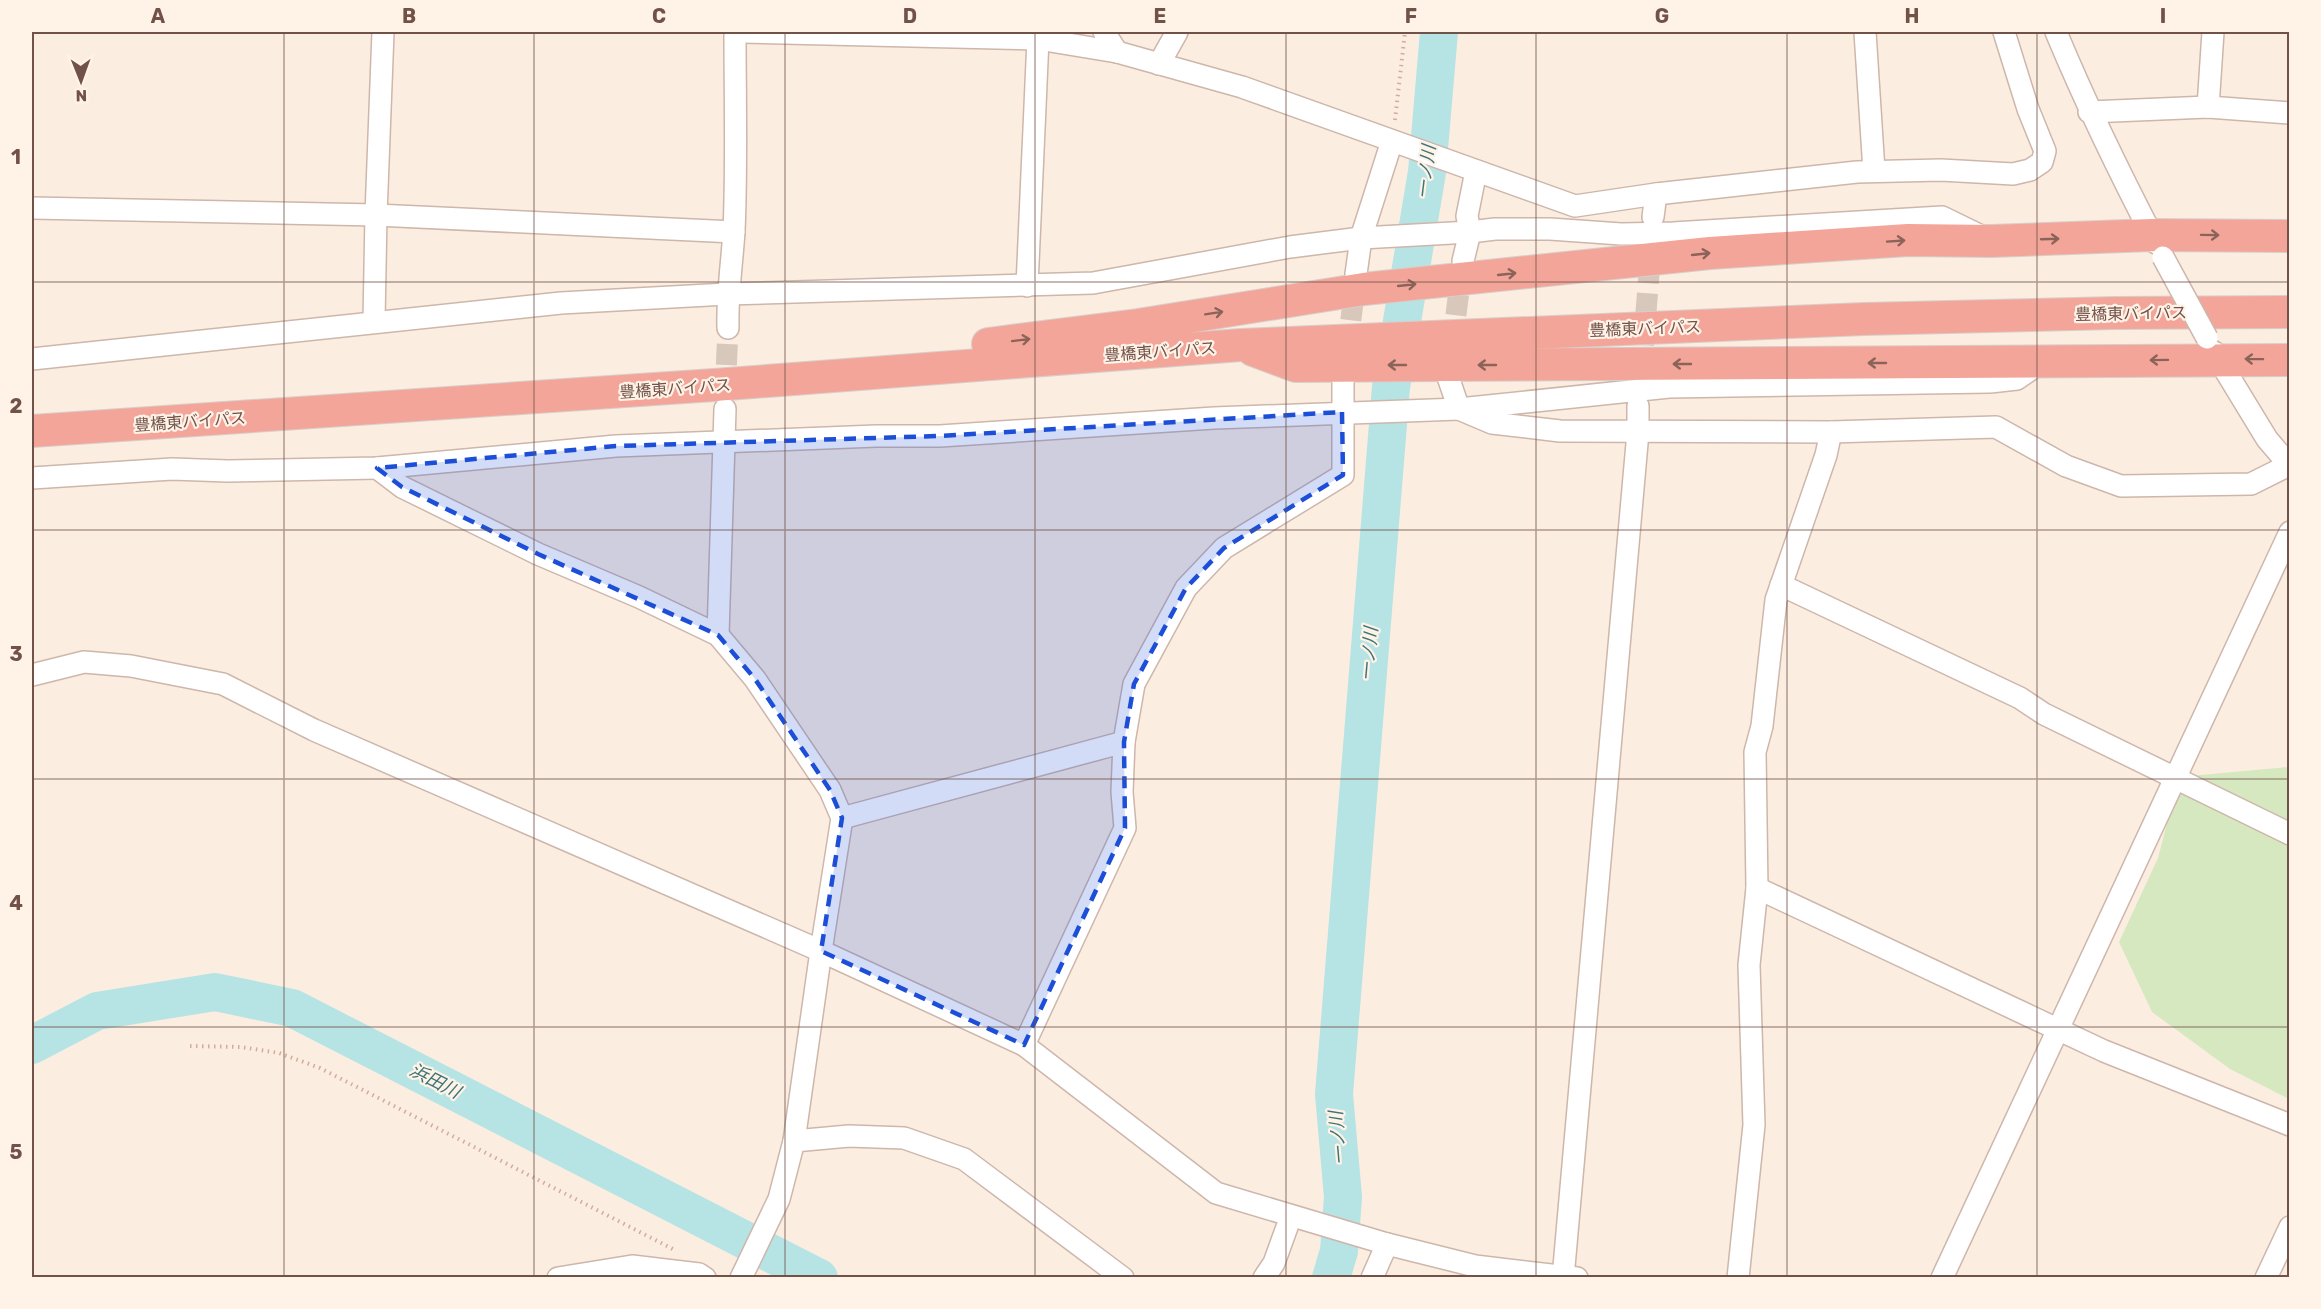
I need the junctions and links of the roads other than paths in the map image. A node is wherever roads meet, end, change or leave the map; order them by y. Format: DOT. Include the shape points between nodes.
graph roads {
  1 [pos="383,32"];
  2 [pos="735,32"];
  3 [pos="742,32"];
  4 [pos="1104,32"];
  5 [pos="1177,32"];
  6 [pos="1865,32"];
  7 [pos="2004,32"];
  8 [pos="2056,32"];
  9 [pos="2213,32"];
  10 [pos="1038,39"];
  11 [pos="1117,52"];
  12 [pos="1159,64"];
  13 [pos="2208,107"];
  14 [pos="2089,112"];
  15 [pos="2289,112"];
  16 [pos="1392,141"];
  17 [pos="1470,169"];
  18 [pos="1874,171"];
  19 [pos="1656,194"];
  20 [pos="32,208"];
  21 [pos="376,215"];
  22 [pos="1653,218"];
  23 [pos="734,232"];
  24 [pos="1463,232"];
  25 [pos="2289,236"];
  26 [pos="1369,238"];
  27 [pos="1991,241"];
  28 [pos="2157,246"];
  29 [pos="1456,271"];
  30 [pos="1360,282"];
  31 [pos="1027,285"];
  32 [pos="727,294"];
  33 [pos="2289,312"];
  34 [pos="374,321"];
  35 [pos="728,328"];
  36 [pos="2212,349"];
  37 [pos="32,359"];
  38 [pos="1443,359"];
  39 [pos="2289,360"];
  40 [pos="1352,361"];
  41 [pos="2040,363"];
  42 [pos="719,397"];
  43 [pos="1638,406"];
  44 [pos="1459,409"];
  45 [pos="1350,412"];
  46 [pos="32,431"];
  47 [pos="1638,432"];
  48 [pos="1831,432"];
  49 [pos="723,442"];
  50 [pos="2289,465"];
  51 [pos="377,468"];
  52 [pos="32,478"];
  53 [pos="2289,532"];
  54 [pos="1781,585"];
  55 [pos="718,635"];
  56 [pos="32,675"];
  57 [pos="1124,742"];
  58 [pos="2174,779"];
  59 [pos="842,818"];
  60 [pos="2289,834"];
  61 [pos="1757,888"];
  62 [pos="822,951"];
  63 [pos="2058,1028"];
  64 [pos="1024,1045"];
  65 [pos="2289,1125"];
  66 [pos="794,1141"];
  67 [pos="1299,1219"];
  68 [pos="2289,1227"];
  69 [pos="1384,1244"];
  70 [pos="702,1276"];
  71 [pos="1568,1277"];
  72 [pos="558,1278"];
  73 [pos="741,1278"];
  74 [pos="1123,1278"];
  75 [pos="1264,1278"];
  76 [pos="1372,1278"];
  77 [pos="1738,1278"];
  78 [pos="1942,1278"];
  79 [pos="2266,1278"];
  1 -- 21 [label="street"];
  2 -- 23 [label="street"];
  3 -- 10 [label="street"];
  4 -- 11 [label="street"];
  5 -- 12 [label="street"];
  6 -- 18 [label="street"];
  7 -- 18 [label="street" via="2045,151 2042,162 2013,174"];
  8 -- 14 [label="street"];
  9 -- 13 [label="street"];
  10 -- 11 [label="street"];
  10 -- 31 [label="street"];
  11 -- 12 [label="street"];
  12 -- 16 [label="street" via="1242,87"];
  13 -- 14 [label="street"];
  13 -- 15 [label="street"];
  14 -- 28 [label="street"];
  16 -- 17 [label="street"];
  16 -- 26 [label="street"];
  17 -- 19 [label="street" via="1575,206"];
  17 -- 24 [label="street"];
  18 -- 19 [label="street"];
  19 -- 22 [label="street"];
  20 -- 21 [label="street"];
  21 -- 23 [label="street"];
  21 -- 34 [label="street"];
  23 -- 32 [label="street"];
  24 -- 26 [label="street"];
  24 -- 27 [label="street" via="1506,229 1673,233 1942,217"];
  24 -- 29 [label="street"];
  28 -- 25 [label="highway, one-way"];
  26 -- 30 [label="street"];
  26 -- 31 [label="street" via="1290,247 1093,283"];
  27 -- 28 [label="highway, one-way"];
  29 -- 27 [label="highway, one-way" via="1908,240"];
  28 -- 36 [label="street, bridge"];
  30 -- 29 [label="highway, one-way"];
  42 -- 30 [label="highway, one-way" via="916,354 1138,325"];
  31 -- 32 [label="street"];
  32 -- 34 [label="street" via="561,303"];
  32 -- 35 [label="street"];
  33 -- 38 [label="highway, 豊橋東バイパス" via="1864,319"];
  34 -- 37 [label="street"];
  39 -- 36 [label="highway, one-way"];
  36 -- 41 [label="highway, one-way"];
  36 -- 50 [label="street" via="2267,439"];
  38 -- 40 [label="highway"];
  41 -- 38 [label="highway, one-way"];
  38 -- 44 [label="street"];
  40 -- 42 [label="highway, 豊橋東バイパス" via="1296,366 1241,345"];
  40 -- 45 [label="street"];
  41 -- 44 [label="street" via="2017,380 1669,387"];
  42 -- 46 [label="highway, 豊橋東バイパス"];
  42 -- 49 [label="street"];
  43 -- 47 [label="street"];
  44 -- 45 [label="street"];
  44 -- 47 [label="street" via="1492,423 1560,431"];
  45 -- 49 [label="street" via="940,436"];
  45 -- 57 [label="street" via="1342,474 1224,548 1186,588 1134,684"];
  47 -- 48 [label="street"];
  47 -- 71 [label="street"];
  48 -- 50 [label="street" via="1996,427 2066,466 2121,486 2251,484"];
  48 -- 54 [label="street"];
  49 -- 51 [label="street" via="616,446"];
  49 -- 55 [label="street"];
  51 -- 52 [label="street" via="172,470"];
  51 -- 55 [label="street" via="402,488"];
  53 -- 58 [label="street"];
  54 -- 58 [label="street" via="2020,698"];
  54 -- 61 [label="street" via="1755,752"];
  55 -- 59 [label="street" via="787,725 830,790"];
  56 -- 62 [label="street" via="84,662 131,666 223,684 314,730"];
  57 -- 59 [label="street"];
  57 -- 64 [label="street" via="1125,828"];
  58 -- 60 [label="street"];
  58 -- 63 [label="street"];
  59 -- 62 [label="street"];
  61 -- 63 [label="street"];
  61 -- 77 [label="street" via="1749,965 1754,1125"];
  62 -- 64 [label="street"];
  62 -- 66 [label="street"];
  63 -- 65 [label="street" via="2104,1051"];
  63 -- 78 [label="street"];
  64 -- 67 [label="street" via="1216,1193"];
  66 -- 73 [label="street" via="779,1199"];
  66 -- 74 [label="street" via="849,1136 904,1138 964,1159"];
  67 -- 69 [label="street"];
  67 -- 75 [label="street"];
  68 -- 79 [label="street"];
  69 -- 71 [label="street" via="1475,1266"];
  69 -- 76 [label="street"];
  70 -- 72 [label="street" via="632,1266"];
}
